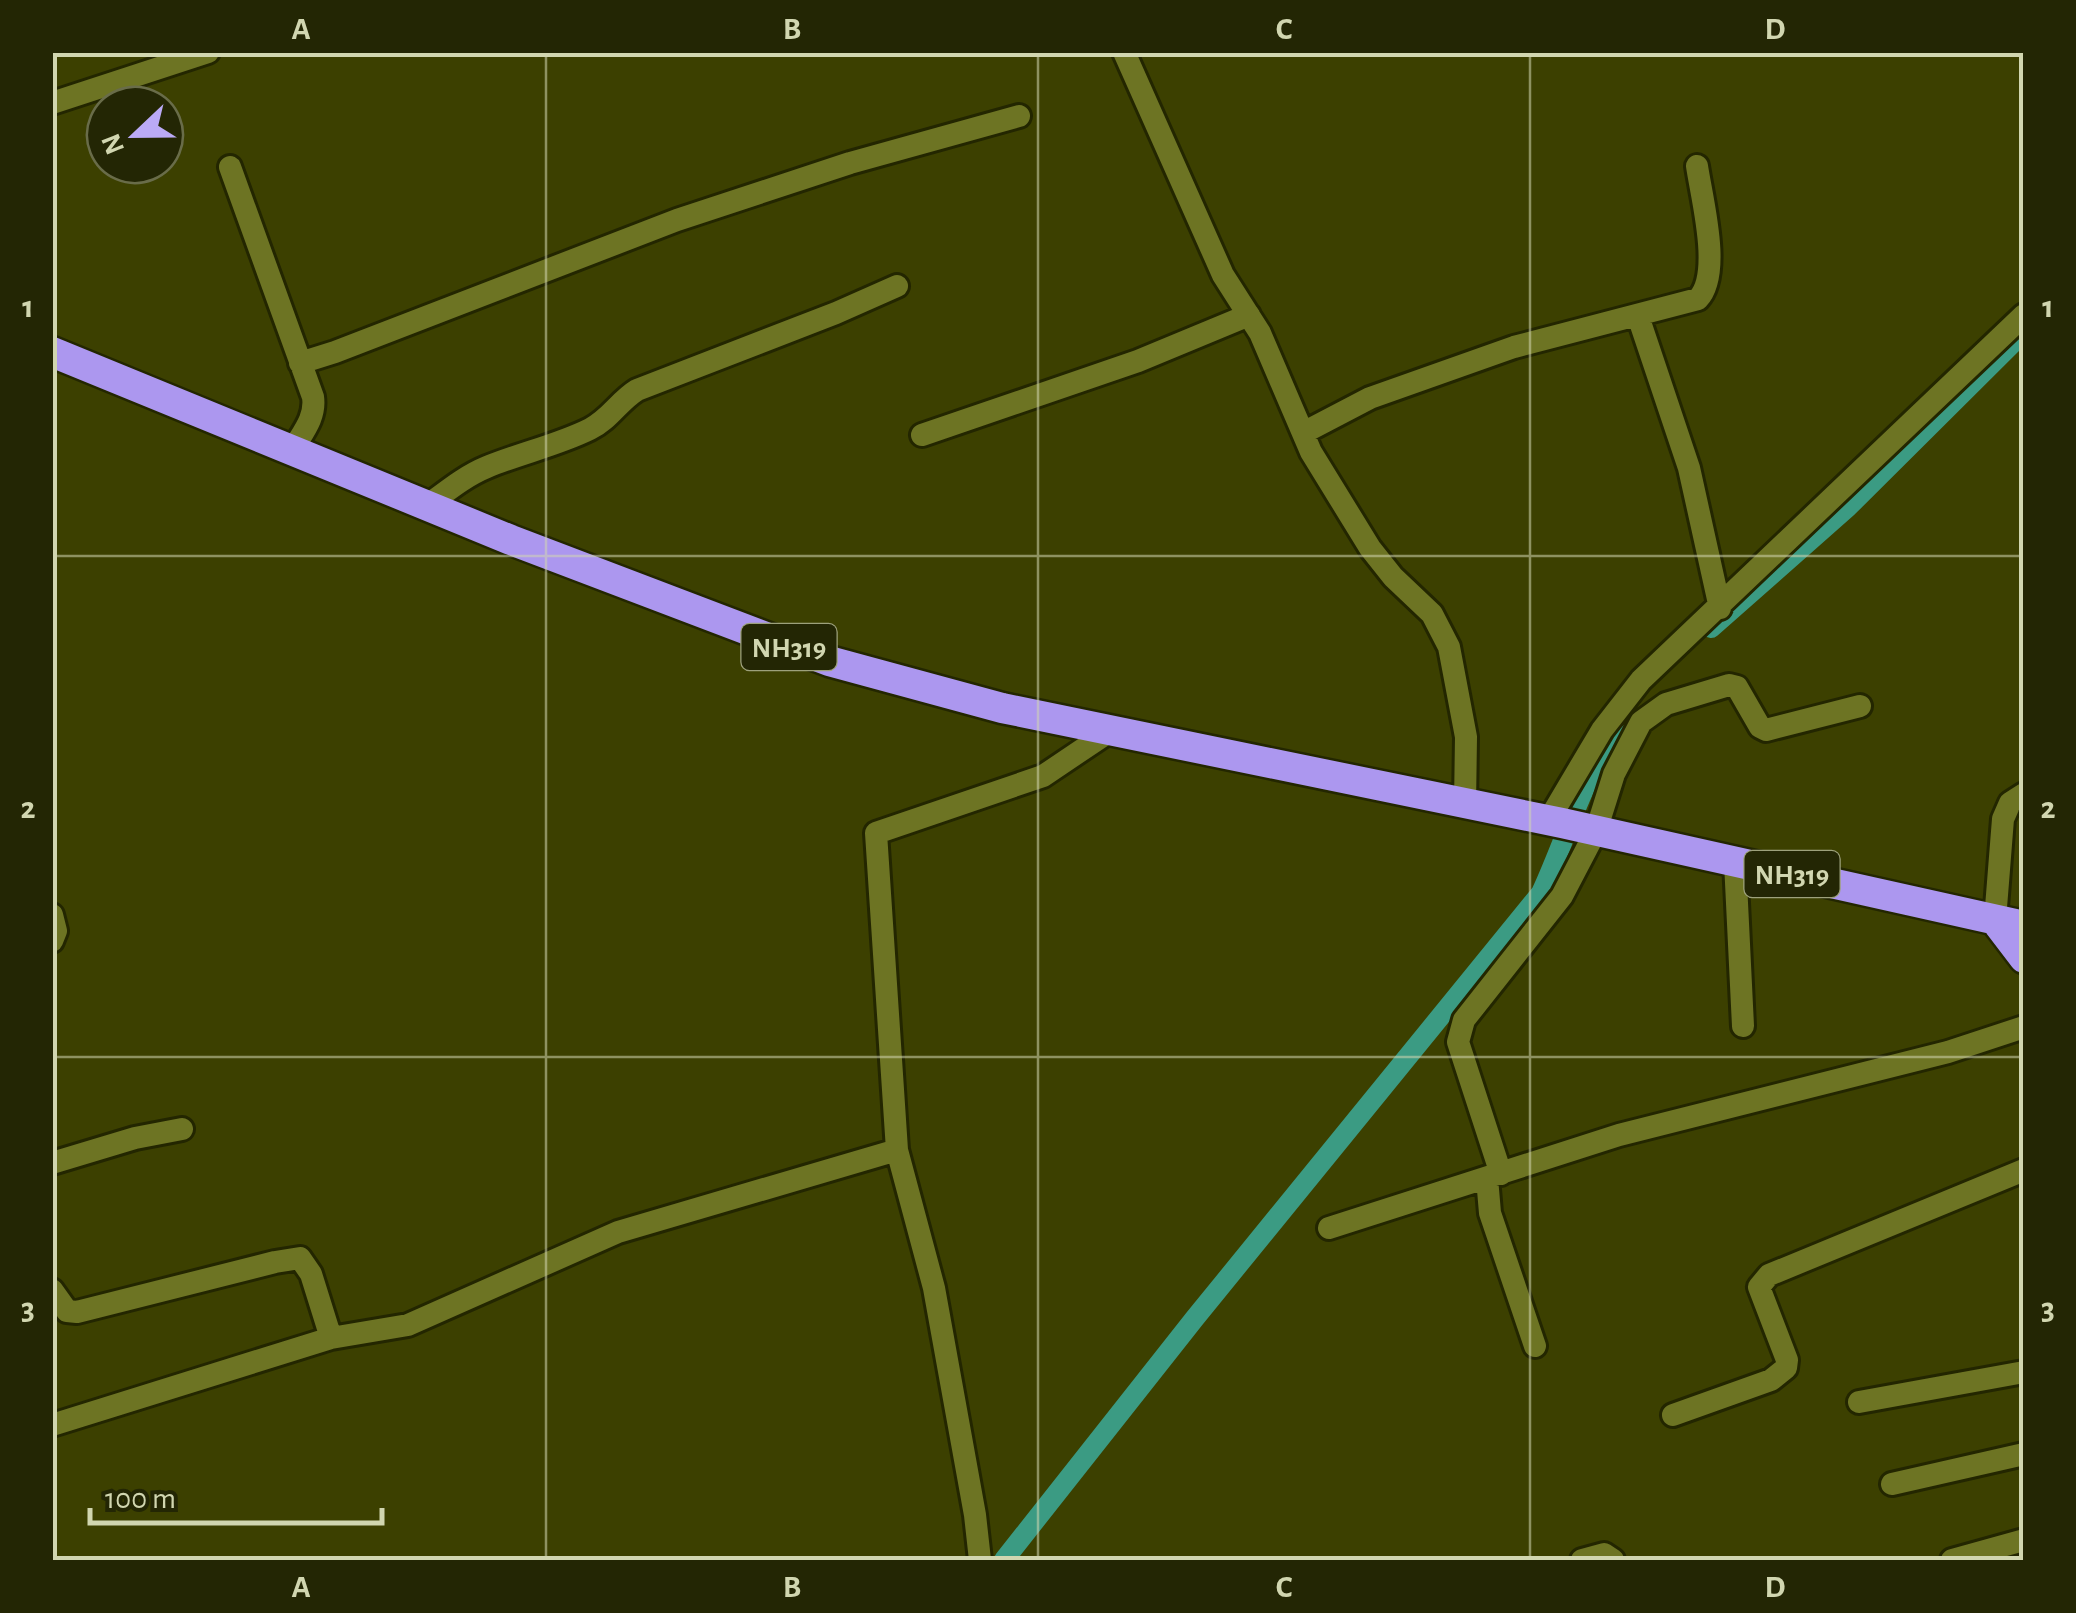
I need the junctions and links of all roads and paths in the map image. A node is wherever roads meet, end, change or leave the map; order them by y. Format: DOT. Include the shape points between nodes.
graph roads {
  1 [pos="208,52"];
  2 [pos="1124,52"];
  3 [pos="52,103"];
  4 [pos="1020,116"];
  5 [pos="1697,166"];
  6 [pos="230,167"];
  7 [pos="897,286"];
  8 [pos="2024,314"];
  9 [pos="1249,315"];
  10 [pos="1638,316"];
  11 [pos="52,352"];
  12 [pos="300,363"];
  13 [pos="1303,433"];
  14 [pos="922,435"];
  15 [pos="293,449"];
  16 [pos="428,505"];
  17 [pos="1720,608"];
  18 [pos="1860,706"];
  19 [pos="1110,731"];
  20 [pos="2024,794"];
  21 [pos="1465,805"];
  22 [pos="1574,826"];
  23 [pos="1734,862"];
  24 [pos="52,915"];
  25 [pos="2009,923"];
  26 [pos="52,941"];
  27 [pos="2024,958"];
  28 [pos="1743,1026"];
  29 [pos="2024,1027"];
  30 [pos="182,1129"];
  31 [pos="897,1150"];
  32 [pos="52,1162"];
  33 [pos="2024,1170"];
  34 [pos="1494,1176"];
  35 [pos="1329,1228"];
  36 [pos="52,1290"];
  37 [pos="331,1338"];
  38 [pos="1535,1346"];
  39 [pos="2024,1372"];
  40 [pos="1859,1402"];
  41 [pos="1673,1414"];
  42 [pos="52,1426"];
  43 [pos="2024,1454"];
  44 [pos="1892,1484"];
  45 [pos="2024,1540"];
  46 [pos="980,1560"];
  47 [pos="1582,1560"];
  48 [pos="1612,1560"];
  49 [pos="1952,1560"];
  1 -- 3 [label="street"];
  2 -- 9 [label="street" via="1222,275"];
  4 -- 12 [label="street" via="850,162 676,220"];
  5 -- 10 [label="street" via="1711,271 1707,290 1680,306"];
  6 -- 12 [label="street"];
  7 -- 16 [label="street" via="638,390 591,429 487,467"];
  8 -- 17 [label="street"];
  9 -- 13 [label="street"];
  9 -- 14 [label="street"];
  10 -- 13 [label="street" via="1467,363 1370,398"];
  10 -- 17 [label="street" via="1689,468"];
  11 -- 15 [label="highway, NH319"];
  12 -- 15 [label="street" via="314,408"];
  13 -- 21 [label="street" via="1354,525 1432,614 1449,647 1466,737"];
  15 -- 16 [label="highway, NH319"];
  16 -- 19 [label="highway, NH319" via="828,662"];
  17 -- 22 [label="street" via="1657,663 1602,730"];
  18 -- 22 [label="street" via="1766,730 1729,685 1666,704 1641,722 1614,774"];
  19 -- 21 [label="highway, NH319"];
  19 -- 31 [label="street" via="1043,776 876,833"];
  20 -- 25 [label="street" via="2003,819"];
  21 -- 22 [label="highway, NH319"];
  22 -- 23 [label="highway, NH319"];
  22 -- 34 [label="street" via="1562,896 1459,1032"];
  23 -- 25 [label="highway, NH319"];
  23 -- 28 [label="street"];
  24 -- 26 [label="street"];
  25 -- 27 [label="highway"];
  29 -- 34 [label="street"];
  30 -- 32 [label="street"];
  31 -- 37 [label="street" via="618,1232 408,1325"];
  31 -- 46 [label="street" via="934,1288"];
  33 -- 41 [label="street" via="1769,1276 1759,1288 1786,1368 1771,1380"];
  34 -- 35 [label="street"];
  34 -- 38 [label="street" via="1490,1214"];
  36 -- 37 [label="street" via="66,1310 78,1312 300,1258"];
  37 -- 42 [label="street"];
  39 -- 40 [label="street"];
  43 -- 44 [label="street"];
  45 -- 49 [label="street"];
  47 -- 48 [label="street" via="1604,1554"];
}
